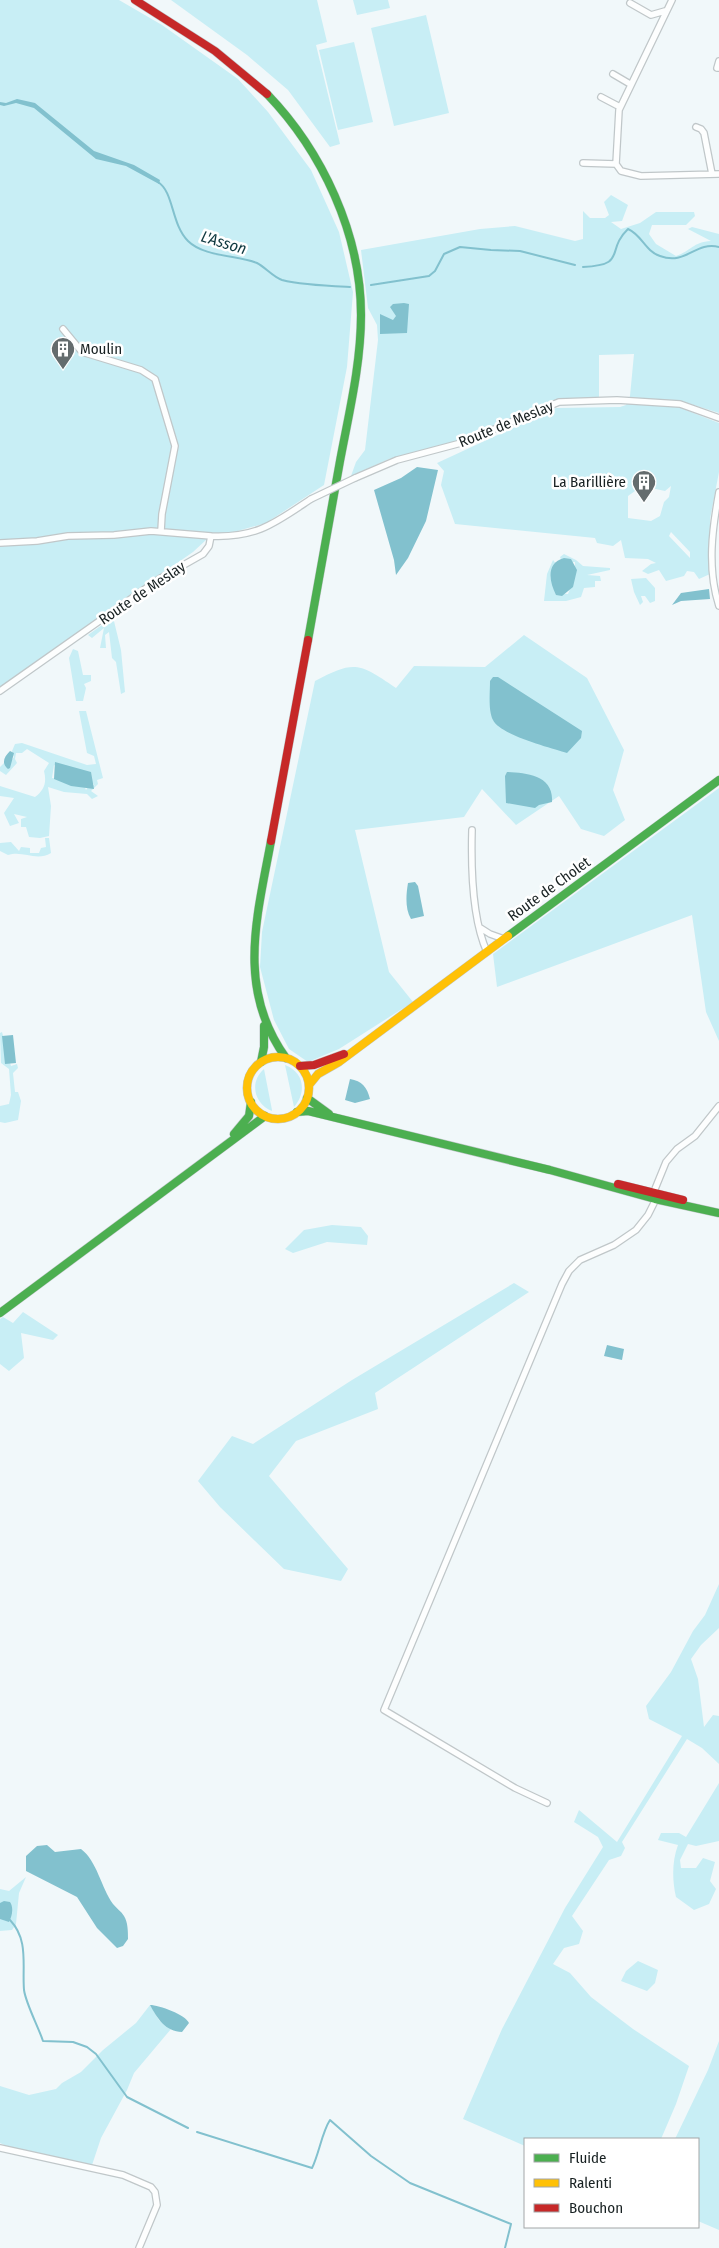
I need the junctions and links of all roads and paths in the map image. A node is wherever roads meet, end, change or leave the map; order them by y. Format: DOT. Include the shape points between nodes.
graph roads {
  1 [pos="136,0"];
  2 [pos="672,0"];
  3 [pos="630,4"];
  4 [pos="666,11"];
  5 [pos="719,61"];
  6 [pos="719,68"];
  7 [pos="613,74"];
  8 [pos="630,84"];
  9 [pos="601,97"];
  10 [pos="620,107"];
  11 [pos="696,128"];
  12 [pos="583,163"];
  13 [pos="616,164"];
  14 [pos="712,174"];
  15 [pos="719,174"];
  16 [pos="63,329"];
  17 [pos="719,418"];
  18 [pos="719,492"];
  19 [pos="718,504"];
  20 [pos="161,531"];
  21 [pos="211,536"];
  22 [pos="0,543"];
  23 [pos="719,606"];
  24 [pos="0,690"];
  25 [pos="719,780"];
  26 [pos="472,830"];
  27 [pos="480,927"];
  28 [pos="504,939"];
  29 [pos="487,952"];
  30 [pos="263,1013"];
  31 [pos="357,1047"];
  32 [pos="286,1058"];
  33 [pos="261,1062"];
  34 [pos="300,1066"];
  35 [pos="309,1085"];
  36 [pos="307,1098"];
  37 [pos="251,1102"];
  38 [pos="719,1106"];
  39 [pos="297,1112"];
  40 [pos="266,1116"];
  41 [pos="332,1116"];
  42 [pos="222,1148"];
  43 [pos="655,1196"];
  44 [pos="719,1212"];
  45 [pos="0,1312"];
  46 [pos="547,1803"];
  47 [pos="0,2148"];
  48 [pos="139,2248"];
  1 -- 30 [label="main road" via="231,62 267,94 299,132 320,167 343,221 360,297 354,386 254,935 253,960"];
  2 -- 4 [label="street"];
  3 -- 4 [label="street" via="651,15"];
  4 -- 8 [label="street"];
  5 -- 6 [label="street"];
  7 -- 8 [label="street"];
  8 -- 10 [label="street"];
  9 -- 10 [label="street"];
  10 -- 13 [label="street"];
  11 -- 14 [label="street" via="704,133"];
  12 -- 13 [label="street"];
  13 -- 14 [label="street" via="622,171 641,176"];
  14 -- 15 [label="street"];
  16 -- 20 [label="street" via="82,352 141,370 155,379 175,446"];
  17 -- 21 [label="street, Route de Meslay, bridge" via="680,404 617,400 559,402 461,443 397,460 355,478 311,499 261,530 242,535"];
  18 -- 19 [label="street"];
  19 -- 23 [label="street" via="711,574"];
  20 -- 21 [label="street"];
  20 -- 22 [label="street"];
  21 -- 24 [label="street, Route de Meslay" via="203,554 159,579"];
  25 -- 28 [label="main road, Route de Cholet"];
  26 -- 27 [label="street" via="475,898"];
  27 -- 28 [label="street"];
  27 -- 29 [label="street"];
  28 -- 29 [label="main road, Route de Cholet"];
  29 -- 31 [label="main road, Route de Cholet"];
  30 -- 32 [label="main road" via="275,1046"];
  30 -- 33 [label="main road"];
  31 -- 34 [label="main road" via="327,1061"];
  31 -- 35 [label="main road" via="318,1074"];
  32 -- 33 [label="main road" via="270,1058"];
  32 -- 34 [label="main road"];
  33 -- 37 [label="main road" via="250,1076 248,1094"];
  34 -- 35 [label="main road"];
  35 -- 36 [label="main road"];
  36 -- 39 [label="main road"];
  36 -- 41 [label="main road"];
  37 -- 40 [label="main road"];
  37 -- 42 [label="main road" via="249,1116"];
  38 -- 43 [label="street" via="695,1136 666,1162"];
  39 -- 40 [label="main road" via="282,1118"];
  39 -- 41 [label="main road" via="308,1110"];
  40 -- 42 [label="main road"];
  41 -- 43 [label="main road"];
  42 -- 45 [label="main road"];
  43 -- 44 [label="main road"];
  43 -- 46 [label="street" via="648,1215 636,1230 614,1245 580,1260 562,1284 384,1710 515,1788"];
  47 -- 48 [label="street" via="122,2175 152,2187 157,2205"];
}
